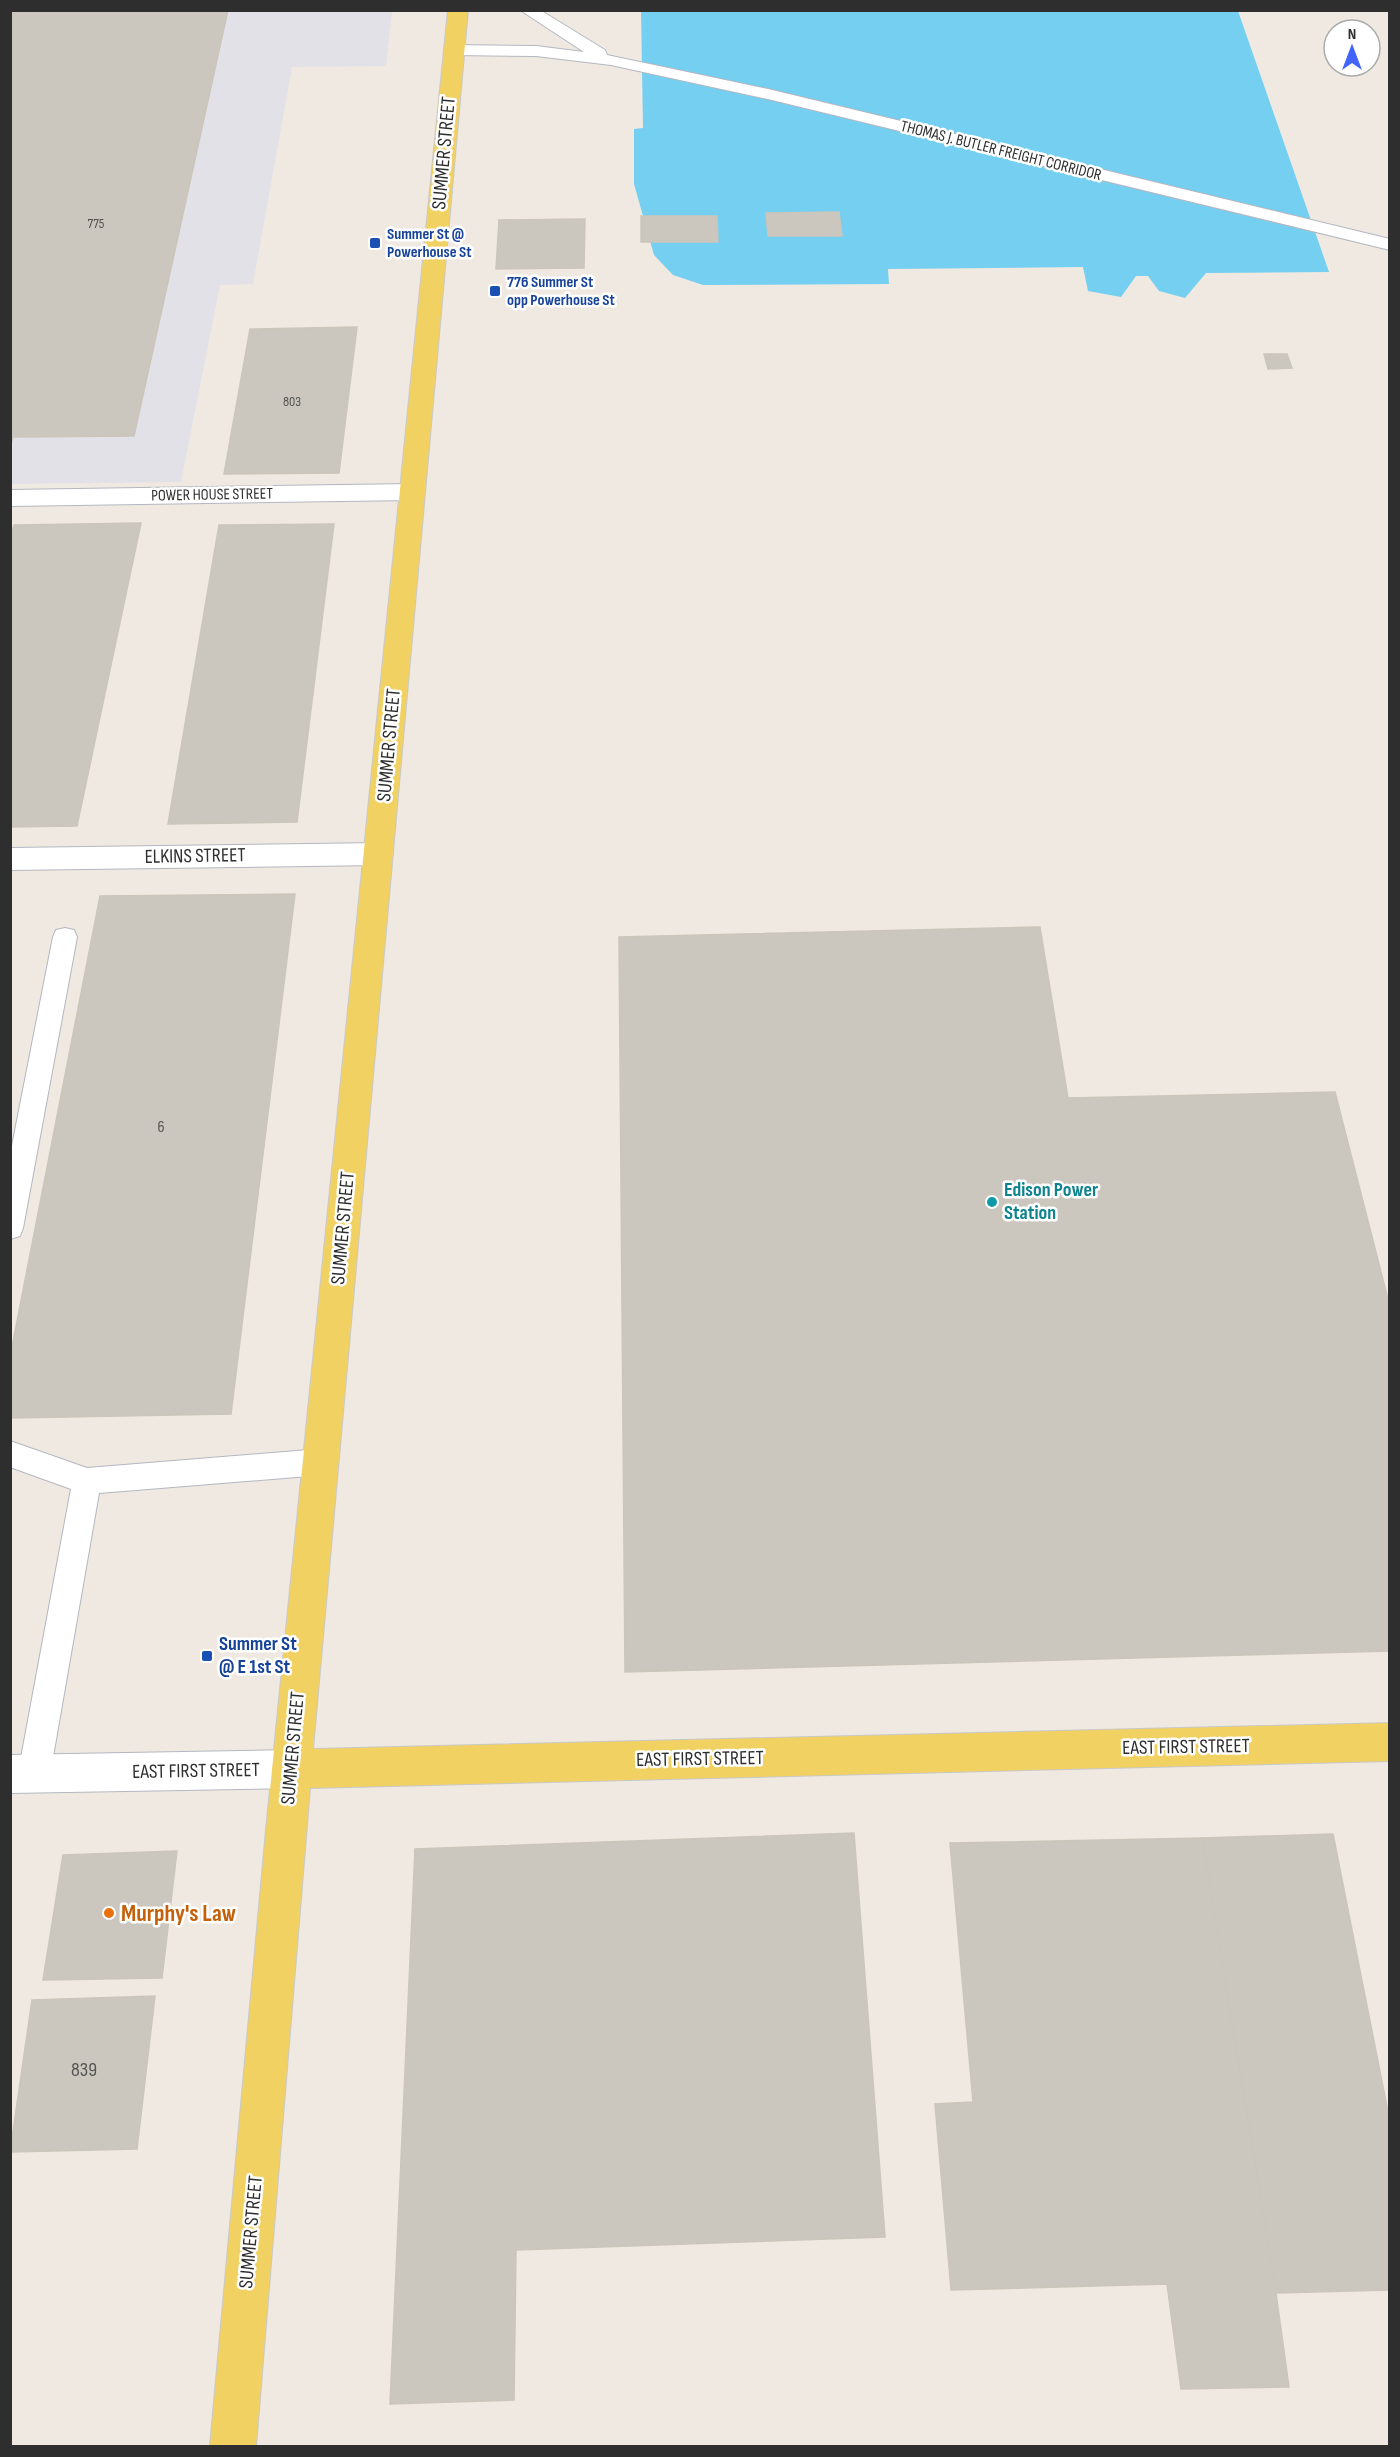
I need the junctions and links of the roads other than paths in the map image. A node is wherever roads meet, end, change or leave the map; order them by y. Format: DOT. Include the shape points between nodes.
graph roads {
  1 [pos="458,10"];
  2 [pos="528,10"];
  3 [pos="453,50"];
  4 [pos="611,60"];
  5 [pos="1389,245"];
  6 [pos="413,492"];
  7 [pos="10,498"];
  8 [pos="379,854"];
  9 [pos="10,859"];
  10 [pos="65,937"];
  11 [pos="10,1228"];
  12 [pos="10,1454"];
  13 [pos="321,1462"];
  14 [pos="87,1481"];
  15 [pos="1389,1742"];
  16 [pos="292,1769"];
  17 [pos="22,1774"];
  18 [pos="233,2446"];
  1 -- 3 [label="main road, SUMMER STREET"];
  2 -- 4 [label="lane, THOMAS J. BUTLER FREIGHT CORRIDOR"];
  3 -- 4 [label="lane, THOMAS J. BUTLER FREIGHT CORRIDOR" via="536,51"];
  3 -- 6 [label="main road, SUMMER STREET"];
  4 -- 5 [label="lane, THOMAS J. BUTLER FREIGHT CORRIDOR"];
  6 -- 7 [label="street, POWER HOUSE STREET"];
  6 -- 8 [label="main road, SUMMER STREET"];
  8 -- 9 [label="street, ELKINS STREET"];
  8 -- 13 [label="main road, SUMMER STREET"];
  10 -- 11 [label="lane"];
  12 -- 14 [label="lane"];
  13 -- 14 [label="lane"];
  13 -- 16 [label="main road, SUMMER STREET"];
  14 -- 17 [label="lane"];
  15 -- 16 [label="main road, EAST FIRST STREET"];
  16 -- 17 [label="street, EAST FIRST STREET"];
  16 -- 18 [label="main road, SUMMER STREET"];
}
